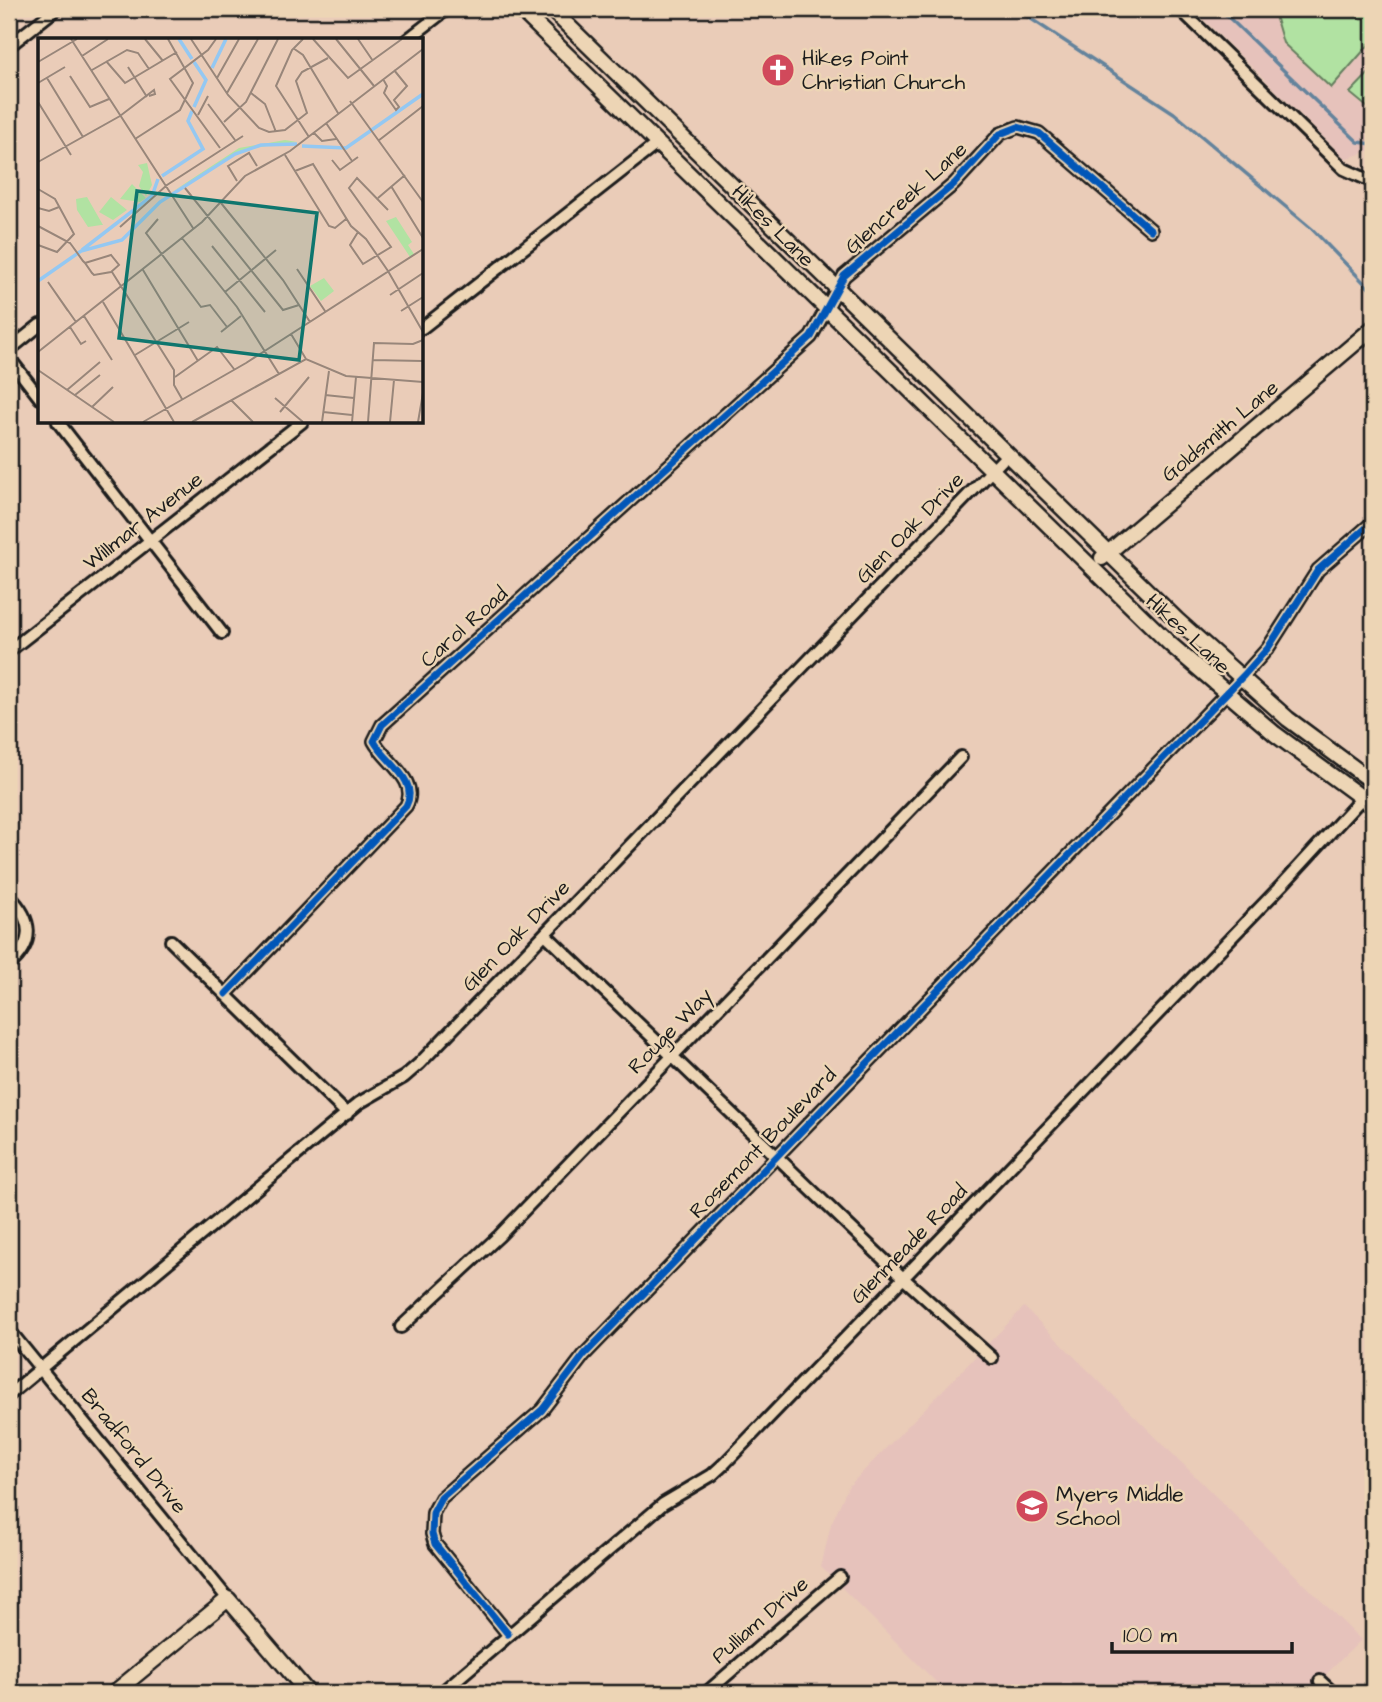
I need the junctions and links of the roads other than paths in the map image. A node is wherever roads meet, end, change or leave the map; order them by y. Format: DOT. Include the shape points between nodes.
graph roads {
  1 [pos="56,9"];
  2 [pos="447,9"];
  3 [pos="520,9"];
  4 [pos="551,9"];
  5 [pos="1180,9"];
  6 [pos="410,38"];
  7 [pos="9,46"];
  8 [pos="658,143"];
  9 [pos="1373,182"];
  10 [pos="1151,230"];
  11 [pos="838,289"];
  12 [pos="828,309"];
  13 [pos="424,326"];
  14 [pos="38,327"];
  15 [pos="1373,328"];
  16 [pos="9,350"];
  17 [pos="9,358"];
  18 [pos="38,395"];
  19 [pos="60,424"];
  20 [pos="299,424"];
  21 [pos="1007,455"];
  22 [pos="991,471"];
  23 [pos="1373,522"];
  24 [pos="150,540"];
  25 [pos="1109,553"];
  26 [pos="1093,566"];
  27 [pos="222,633"];
  28 [pos="9,651"];
  29 [pos="1240,679"];
  30 [pos="1224,692"];
  31 [pos="961,757"];
  32 [pos="1373,784"];
  33 [pos="1368,803"];
  34 [pos="9,896"];
  35 [pos="545,934"];
  36 [pos="171,941"];
  37 [pos="9,965"];
  38 [pos="226,994"];
  39 [pos="673,1056"];
  40 [pos="347,1114"];
  41 [pos="776,1155"];
  42 [pos="902,1277"];
  43 [pos="401,1327"];
  44 [pos="9,1330"];
  45 [pos="992,1358"];
  46 [pos="41,1368"];
  47 [pos="9,1395"];
  48 [pos="840,1577"];
  49 [pos="228,1599"];
  50 [pos="508,1634"];
  51 [pos="1320,1681"];
  52 [pos="114,1693"];
  53 [pos="308,1693"];
  54 [pos="441,1693"];
  55 [pos="706,1693"];
  56 [pos="1333,1693"];
  1 -- 7 [label="street"];
  2 -- 6 [label="street"];
  3 -- 8 [label="main road, Hikes Lane"];
  4 -- 11 [label="main road, Hikes Lane"];
  5 -- 9 [label="street" via="1328,155 1344,169"];
  8 -- 12 [label="main road, Hikes Lane"];
  8 -- 13 [label="street"];
  10 -- 11 [label="street, Glencreek Lane" via="1045,137 1018,127 1000,134 954,184 844,276"];
  11 -- 12 [label="street, Glencreek Lane"];
  11 -- 21 [label="main road, Hikes Lane"];
  12 -- 22 [label="main road, Hikes Lane"];
  12 -- 38 [label="street, Carol Road" via="811,338 382,725 374,741 409,786 406,806"];
  14 -- 16 [label="street"];
  15 -- 25 [label="main road, Goldsmith Lane"];
  17 -- 18 [label="street"];
  19 -- 24 [label="street"];
  20 -- 24 [label="street, Willmar Avenue"];
  21 -- 22 [label="street, Glen Oak Drive"];
  21 -- 25 [label="main road, Hikes Lane"];
  22 -- 26 [label="main road, Hikes Lane"];
  22 -- 35 [label="street, Glen Oak Drive"];
  23 -- 29 [label="street, Rosemont Boulevard" via="1318,570 1268,648"];
  24 -- 27 [label="street"];
  24 -- 28 [label="street, Willmar Avenue"];
  25 -- 26 [label="main road, Goldsmith Lane"];
  25 -- 29 [label="main road, Hikes Lane"];
  26 -- 30 [label="main road, Hikes Lane"];
  29 -- 30 [label="street, Rosemont Boulevard"];
  29 -- 32 [label="main road, Hikes Lane"];
  30 -- 33 [label="main road, Hikes Lane"];
  30 -- 41 [label="street, Rosemont Boulevard"];
  31 -- 39 [label="street, Rouge Way"];
  32 -- 33 [label="street, Glenmeade Road"];
  33 -- 42 [label="street, Glenmeade Road"];
  34 -- 37 [label="street" via="27,919 29,931 23,951"];
  35 -- 39 [label="street"];
  35 -- 40 [label="street, Glen Oak Drive" via="418,1064"];
  36 -- 38 [label="street"];
  38 -- 40 [label="street"];
  39 -- 41 [label="street"];
  39 -- 43 [label="street, Rouge Way" via="490,1245"];
  40 -- 46 [label="street, Glen Oak Drive"];
  41 -- 42 [label="street"];
  41 -- 50 [label="street, Rosemont Boulevard" via="584,1355 542,1410 436,1505 431,1521 435,1544"];
  42 -- 45 [label="street"];
  42 -- 50 [label="street, Glenmeade Road" via="712,1475 663,1504"];
  44 -- 46 [label="street, Bradford Drive"];
  46 -- 47 [label="street, Glen Oak Drive"];
  46 -- 49 [label="street, Bradford Drive"];
  48 -- 55 [label="street, Pulliam Drive"];
  49 -- 52 [label="main road"];
  49 -- 53 [label="main road"];
  50 -- 54 [label="street, Glenmeade Road"];
  51 -- 56 [label="street"];
}
